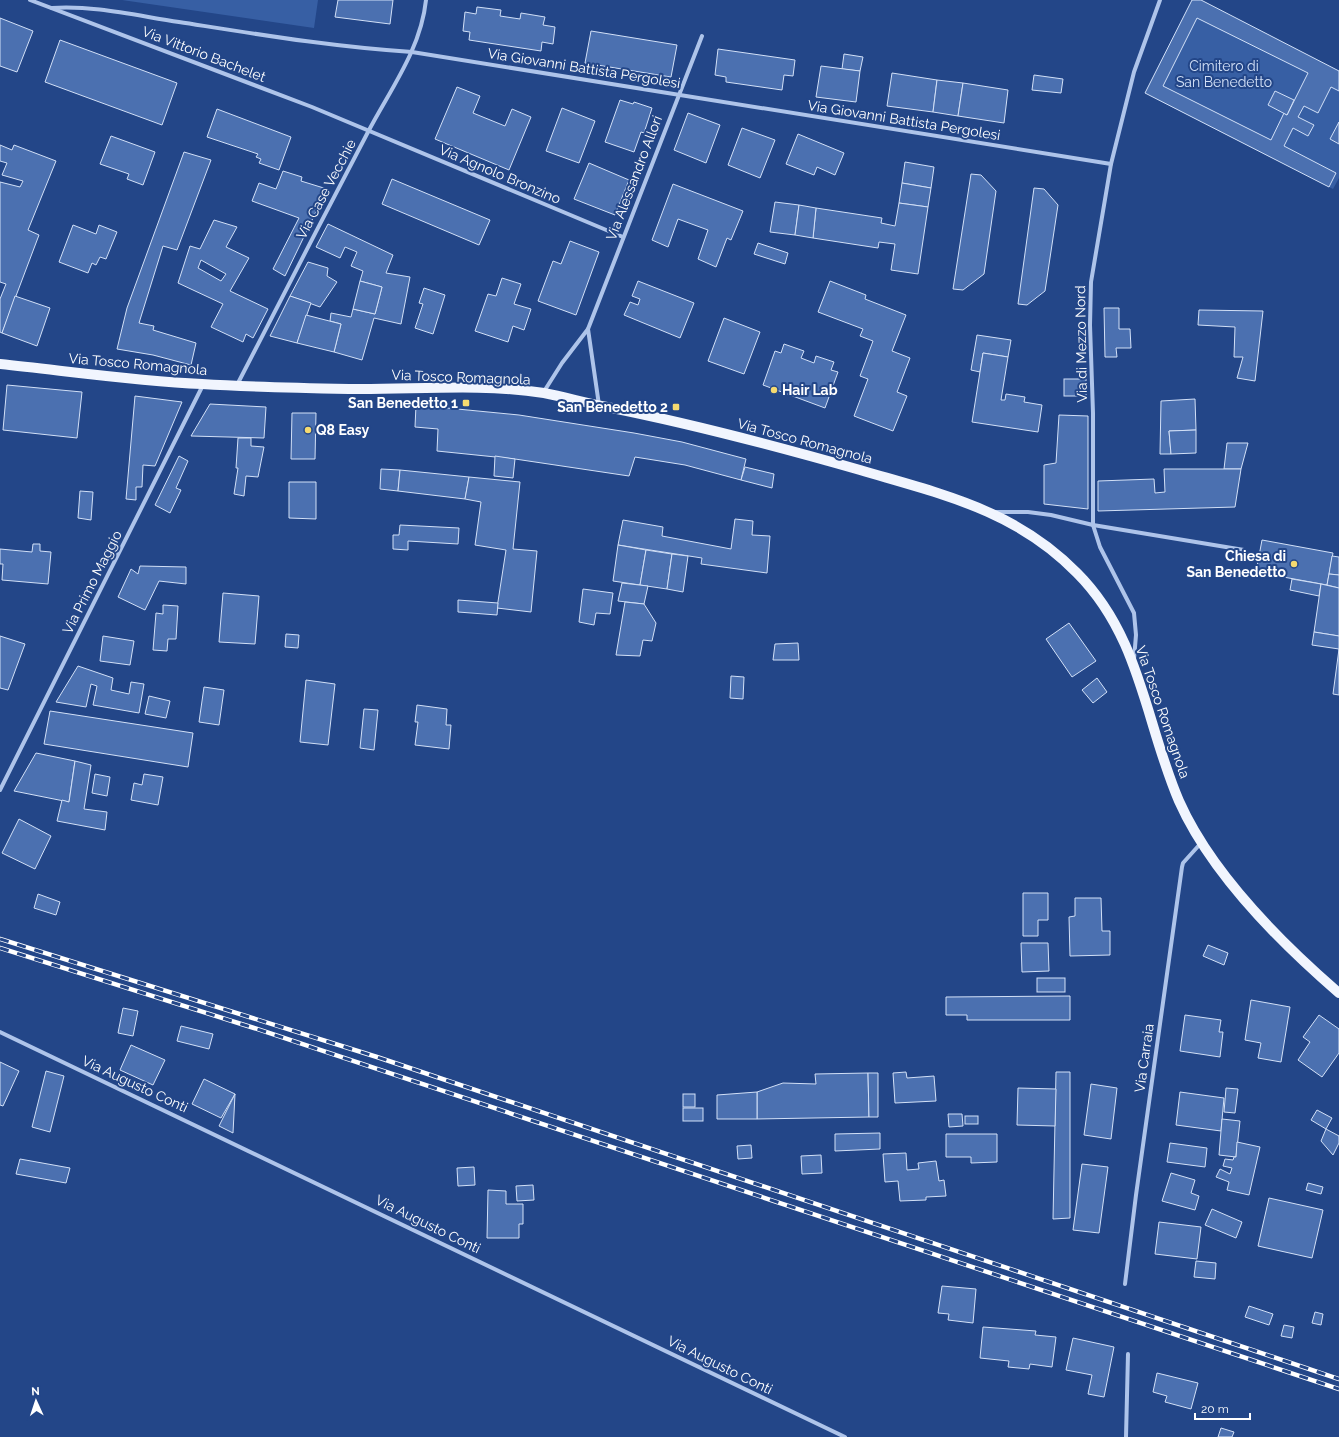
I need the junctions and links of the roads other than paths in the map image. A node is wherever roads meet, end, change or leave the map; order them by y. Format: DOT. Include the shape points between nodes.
graph roads {
  1 [pos="30,0"];
  2 [pos="426,0"];
  3 [pos="1160,0"];
  4 [pos="52,8"];
  5 [pos="702,36"];
  6 [pos="412,52"];
  7 [pos="679,94"];
  8 [pos="368,131"];
  9 [pos="1111,164"];
  10 [pos="623,237"];
  11 [pos="588,329"];
  12 [pos="0,364"];
  13 [pos="203,384"];
  14 [pos="237,385"];
  15 [pos="543,393"];
  16 [pos="599,405"];
  17 [pos="992,512"];
  18 [pos="1093,525"];
  19 [pos="1244,550"];
  20 [pos="1134,662"];
  21 [pos="0,790"];
  22 [pos="1201,842"];
  23 [pos="1339,993"];
  24 [pos="0,1032"];
  25 [pos="1125,1284"];
  26 [pos="1128,1354"];
  27 [pos="845,1437"];
  28 [pos="1126,1437"];
  1 -- 4 [label="street, Via Vittorio Bachelet"];
  2 -- 6 [label="street, Via Case Vecchie"];
  3 -- 9 [label="street, Via di Mezzo Nord" via="1134,72"];
  4 -- 6 [label="street, Via Giovanni Battista Pergolesi" via="98,11 304,42"];
  4 -- 8 [label="street, Via Vittorio Bachelet" via="312,107"];
  5 -- 7 [label="street, Via Alessandro Allori"];
  6 -- 7 [label="street, Via Giovanni Battista Pergolesi"];
  6 -- 8 [label="street, Via Case Vecchie"];
  7 -- 9 [label="street, Via Giovanni Battista Pergolesi"];
  7 -- 10 [label="street, Via Alessandro Allori"];
  8 -- 10 [label="street, Via Agnolo Bronzino"];
  8 -- 14 [label="street, Via Case Vecchie"];
  9 -- 18 [label="street, Via di Mezzo Nord" via="1091,282"];
  10 -- 11 [label="street, Via Alessandro Allori"];
  11 -- 15 [label="street, Via Alessandro Allori"];
  11 -- 16 [label="street, Via Alessandro Allori"];
  12 -- 13 [label="main road, Via Tosco Romagnola"];
  13 -- 14 [label="main road, Via Tosco Romagnola"];
  13 -- 21 [label="street, Via Primo Maggio"];
  14 -- 15 [label="main road, Via Tosco Romagnola" via="348,389 484,389"];
  15 -- 16 [label="main road, Via Tosco Romagnola"];
  16 -- 17 [label="main road, Via Tosco Romagnola" via="787,449 938,493"];
  17 -- 18 [label="street" via="1028,512"];
  17 -- 20 [label="main road, Via Tosco Romagnola" via="1031,533 1080,575 1124,639"];
  18 -- 19 [label="street"];
  18 -- 20 [label="street, Via di Mezzo Nord" via="1100,547 1134,613"];
  20 -- 22 [label="main road, Via Tosco Romagnola" via="1162,756 1178,797"];
  22 -- 23 [label="main road, Via Tosco Romagnola" via="1241,895 1288,945"];
  22 -- 25 [label="street, Via Carraia" via="1182,867"];
  24 -- 27 [label="street, Via Augusto Conti"];
  26 -- 28 [label="street"];
}
